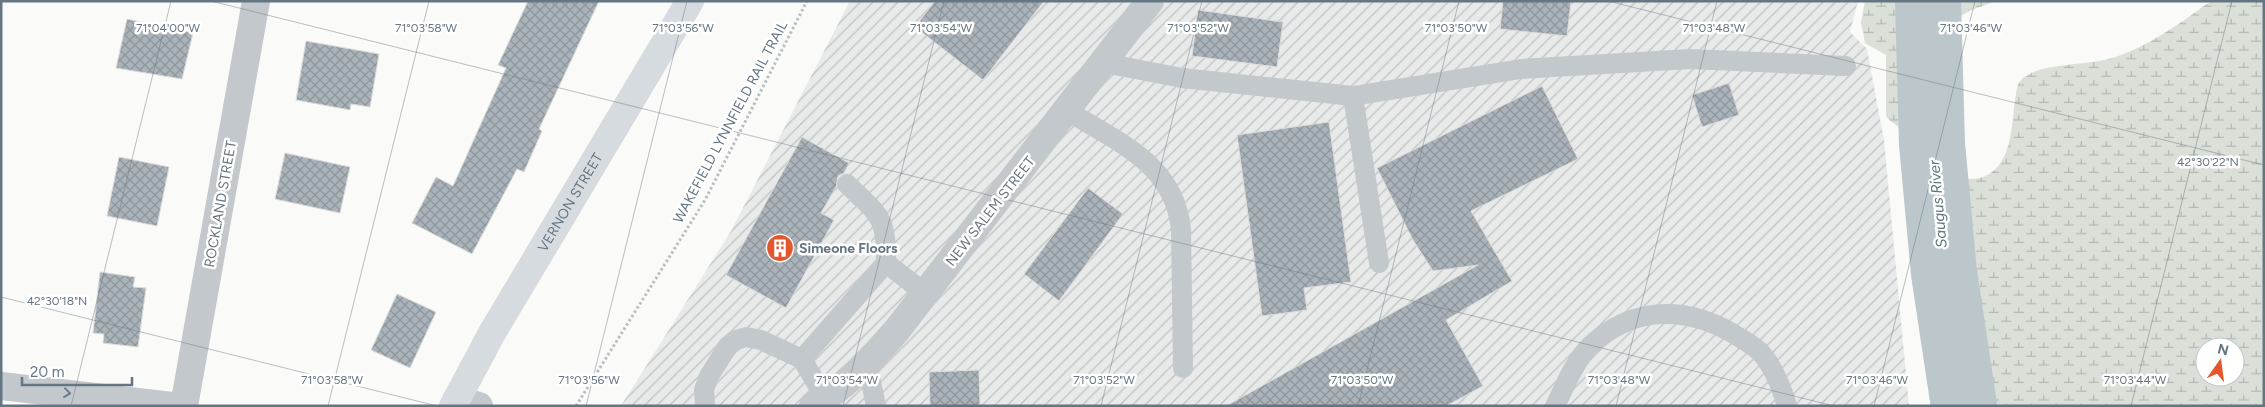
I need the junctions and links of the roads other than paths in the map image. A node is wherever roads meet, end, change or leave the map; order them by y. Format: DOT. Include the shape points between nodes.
graph roads {
  1 [pos="256,1"];
  2 [pos="690,1"];
  3 [pos="1150,1"];
  4 [pos="1104,62"];
  5 [pos="1846,66"];
  6 [pos="1353,96"];
  7 [pos="1068,110"];
  8 [pos="847,184"];
  9 [pos="886,263"];
  10 [pos="1379,263"];
  11 [pos="926,294"];
  12 [pos="802,359"];
  13 [pos="867,363"];
  14 [pos="1183,368"];
  15 [pos="1,386"];
  16 [pos="819,402"];
  17 [pos="463,404"];
  18 [pos="172,406"];
  19 [pos="184,406"];
  20 [pos="705,406"];
  21 [pos="876,406"];
  22 [pos="1556,406"];
  23 [pos="1787,406"];
  1 -- 19 [label="street, ROCKLAND STREET"];
  2 -- 17 [label="main road, VERNON STREET" via="492,333"];
  3 -- 4 [label="street, NEW SALEM STREET"];
  4 -- 6 [label="lane" via="1182,78"];
  4 -- 7 [label="street, NEW SALEM STREET"];
  5 -- 6 [label="lane" via="1690,60 1521,69"];
  6 -- 10 [label="lane"];
  7 -- 11 [label="street, NEW SALEM STREET"];
  7 -- 14 [label="lane" via="1149,163 1172,192 1181,229"];
  8 -- 9 [label="lane" via="878,215 884,226"];
  9 -- 11 [label="lane"];
  9 -- 12 [label="lane"];
  11 -- 13 [label="street, NEW SALEM STREET"];
  12 -- 16 [label="lane"];
  12 -- 20 [label="lane" via="756,338 736,340 728,346 709,376 704,390"];
  13 -- 16 [label="street, NEW SALEM STREET"];
  13 -- 21 [label="lane"];
  15 -- 18 [label="street, one-way"];
  22 -- 23 [label="lane" via="1574,368 1589,347 1631,319 1674,314 1698,318 1723,328 1762,354 1782,389"];
}
